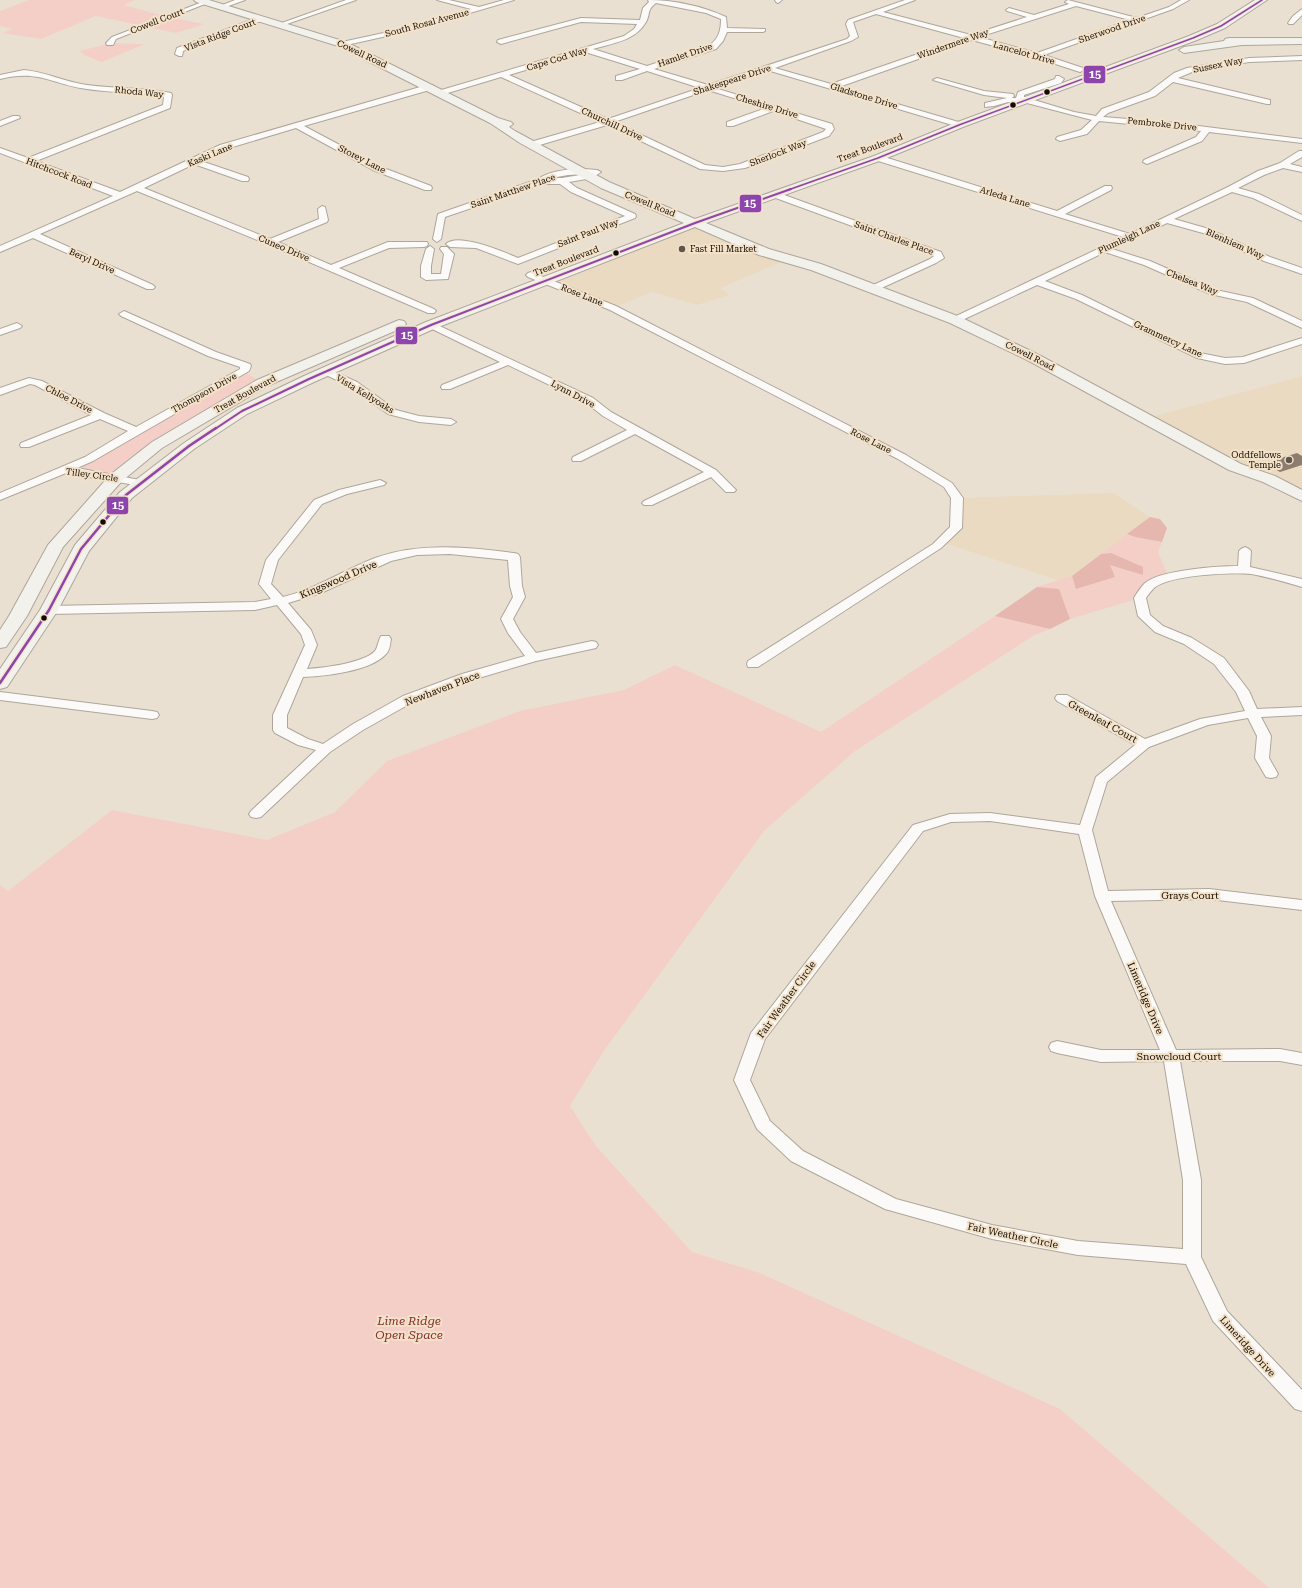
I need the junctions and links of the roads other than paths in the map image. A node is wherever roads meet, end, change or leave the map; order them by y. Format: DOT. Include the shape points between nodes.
graph roads {
  1 [pos="242,0"];
  2 [pos="353,0"];
  3 [pos="440,0"];
  4 [pos="511,0"];
  5 [pos="653,0"];
  6 [pos="912,0"];
  7 [pos="1060,0"];
  8 [pos="1186,0"];
  9 [pos="1246,0"];
  10 [pos="1262,0"];
  11 [pos="203,1"];
  12 [pos="1076,4"];
  13 [pos="223,6"];
  14 [pos="479,9"];
  15 [pos="1009,10"];
  16 [pos="1302,11"];
  17 [pos="875,12"];
  18 [pos="1033,17"];
  19 [pos="263,19"];
  20 [pos="1138,20"];
  21 [pos="643,22"];
  22 [pos="1292,22"];
  23 [pos="282,24"];
  24 [pos="725,30"];
  25 [pos="763,30"];
  26 [pos="1188,32"];
  27 [pos="1245,32"];
  28 [pos="1202,35"];
  29 [pos="1302,37"];
  30 [pos="970,38"];
  31 [pos="1273,38"];
  32 [pos="1302,41"];
  33 [pos="501,42"];
  34 [pos="1242,42"];
  35 [pos="110,43"];
  36 [pos="342,44"];
  37 [pos="587,50"];
  38 [pos="179,54"];
  39 [pos="1037,56"];
  40 [pos="1302,58"];
  41 [pos="1114,67"];
  42 [pos="646,68"];
  43 [pos="768,68"];
  44 [pos="1080,70"];
  45 [pos="503,75"];
  46 [pos="0,77"];
  47 [pos="619,78"];
  48 [pos="1059,78"];
  49 [pos="1172,79"];
  50 [pos="937,80"];
  51 [pos="430,87"];
  52 [pos="708,87"];
  53 [pos="831,87"];
  54 [pos="441,93"];
  55 [pos="1007,98"];
  56 [pos="1023,100"];
  57 [pos="1267,102"];
  58 [pos="988,104"];
  59 [pos="774,108"];
  60 [pos="16,118"];
  61 [pos="1099,119"];
  62 [pos="944,120"];
  63 [pos="494,121"];
  64 [pos="607,122"];
  65 [pos="0,124"];
  66 [pos="730,124"];
  67 [pos="959,125"];
  68 [pos="298,126"];
  69 [pos="830,129"];
  70 [pos="1207,129"];
  71 [pos="899,137"];
  72 [pos="1060,139"];
  73 [pos="1302,141"];
  74 [pos="542,142"];
  75 [pos="530,145"];
  76 [pos="0,150"];
  77 [pos="1302,153"];
  78 [pos="878,158"];
  79 [pos="28,161"];
  80 [pos="194,161"];
  81 [pos="1147,162"];
  82 [pos="824,165"];
  83 [pos="1283,165"];
  84 [pos="723,168"];
  85 [pos="1302,170"];
  86 [pos="589,173"];
  87 [pos="245,179"];
  88 [pos="541,181"];
  89 [pos="562,181"];
  90 [pos="137,188"];
  91 [pos="428,188"];
  92 [pos="1108,188"];
  93 [pos="1231,189"];
  94 [pos="119,195"];
  95 [pos="776,195"];
  96 [pos="322,209"];
  97 [pos="1058,214"];
  98 [pos="695,218"];
  99 [pos="1302,218"];
  100 [pos="1167,220"];
  101 [pos="34,235"];
  102 [pos="1132,237"];
  103 [pos="437,240"];
  104 [pos="270,242"];
  105 [pos="427,246"];
  106 [pos="447,247"];
  107 [pos="0,249"];
  108 [pos="1103,249"];
  109 [pos="1302,260"];
  110 [pos="1283,265"];
  111 [pos="331,268"];
  112 [pos="1302,271"];
  113 [pos="531,275"];
  114 [pos="546,280"];
  115 [pos="1039,282"];
  116 [pos="150,287"];
  117 [pos="872,289"];
  118 [pos="124,314"];
  119 [pos="431,318"];
  120 [pos="955,320"];
  121 [pos="1302,325"];
  122 [pos="17,326"];
  123 [pos="0,332"];
  124 [pos="1302,341"];
  125 [pos="508,362"];
  126 [pos="326,371"];
  127 [pos="446,387"];
  128 [pos="0,392"];
  129 [pos="100,415"];
  130 [pos="451,422"];
  131 [pos="635,430"];
  132 [pos="136,431"];
  133 [pos="25,445"];
  134 [pos="577,459"];
  135 [pos="1235,467"];
  136 [pos="65,470"];
  137 [pos="712,472"];
  138 [pos="116,478"];
  139 [pos="141,483"];
  140 [pos="380,483"];
  141 [pos="730,490"];
  142 [pos="1302,496"];
  143 [pos="0,497"];
  144 [pos="648,503"];
  145 [pos="1302,509"];
  146 [pos="1245,551"];
  147 [pos="50,557"];
  148 [pos="1244,570"];
  149 [pos="1302,583"];
  150 [pos="279,602"];
  151 [pos="49,610"];
  152 [pos="385,639"];
  153 [pos="0,643"];
  154 [pos="592,645"];
  155 [pos="0,657"];
  156 [pos="533,658"];
  157 [pos="753,664"];
  158 [pos="299,673"];
  159 [pos="0,683"];
  160 [pos="0,696"];
  161 [pos="1062,698"];
  162 [pos="1302,711"];
  163 [pos="1253,713"];
  164 [pos="152,715"];
  165 [pos="1144,744"];
  166 [pos="325,749"];
  167 [pos="1271,774"];
  168 [pos="256,814"];
  169 [pos="1085,830"];
  170 [pos="1102,896"];
  171 [pos="1302,905"];
  172 [pos="1057,1047"];
  173 [pos="1171,1057"];
  174 [pos="1302,1059"];
  175 [pos="1192,1257"];
  176 [pos="1302,1403"];
  1 -- 13 [label="street"];
  2 -- 23 [label="street"];
  3 -- 14 [label="street"];
  4 -- 14 [label="street, South Rosal Avenue"];
  5 -- 21 [label="street, Cape Cod Way" via="646,8"];
  5 -- 24 [label="street" via="708,11 724,18"];
  6 -- 17 [label="street, Shakespeare Drive"];
  7 -- 12 [label="street"];
  8 -- 20 [label="street, Sherwood Drive"];
  9 -- 26 [label="main road, Treat Boulevard" via="1222,16"];
  10 -- 28 [label="main road, Treat Boulevard" via="1234,22"];
  11 -- 13 [label="main road, Cowell Road"];
  11 -- 35 [label="street, Cowell Court" via="114,38"];
  12 -- 18 [label="street, Windermere Way"];
  12 -- 20 [label="street"];
  13 -- 19 [label="main road, Cowell Road"];
  14 -- 36 [label="street, South Rosal Avenue" via="403,31"];
  15 -- 18 [label="street"];
  16 -- 22 [label="street"];
  17 -- 30 [label="street, Lancelot Drive"];
  17 -- 43 [label="street, Shakespeare Drive" via="850,21 854,37 849,40"];
  18 -- 30 [label="street, Windermere Way"];
  19 -- 23 [label="main road, Cowell Road"];
  19 -- 38 [label="street, Vista Ridge Court" via="180,50"];
  20 -- 39 [label="street, Sherwood Drive"];
  21 -- 33 [label="street" via="581,20"];
  21 -- 37 [label="street, Cape Cod Way" via="626,38"];
  23 -- 36 [label="main road, Cowell Road"];
  24 -- 25 [label="street"];
  24 -- 42 [label="street, Hamlet Drive" via="713,47"];
  26 -- 28 [label="main road"];
  26 -- 44 [label="main road, Treat Boulevard"];
  27 -- 31 [label="main road"];
  28 -- 31 [label="main road"];
  28 -- 34 [label="main road"];
  28 -- 41 [label="main road, Treat Boulevard"];
  29 -- 31 [label="main road"];
  30 -- 39 [label="street, Lancelot Drive"];
  30 -- 53 [label="street, Windermere Way"];
  32 -- 34 [label="main road"];
  34 -- 41 [label="main road" via="1182,50"];
  36 -- 51 [label="main road, Cowell Road"];
  37 -- 42 [label="street, Cheshire Drive"];
  37 -- 45 [label="street, Cape Cod Way"];
  39 -- 44 [label="street, Lancelot Drive"];
  40 -- 49 [label="street, Sussex Way" via="1249,60 1190,70"];
  41 -- 56 [label="main road, Treat Boulevard"];
  42 -- 47 [label="street, Hamlet Drive"];
  42 -- 52 [label="street, Cheshire Drive"];
  43 -- 52 [label="street, Shakespeare Drive"];
  43 -- 53 [label="street, Gladstone Drive"];
  44 -- 48 [label="main road, Treat Boulevard"];
  45 -- 54 [label="street, Cape Cod Way"];
  45 -- 64 [label="street, Churchill Drive"];
  46 -- 79 [label="street, Rhoda Way" via="24,72 47,75 62,82 87,87 168,95 167,106"];
  48 -- 55 [label="main road, Treat Boulevard"];
  48 -- 56 [label="street" via="1058,81 1021,94 1020,98"];
  49 -- 57 [label="street"];
  49 -- 61 [label="street, Sussex Way" via="1152,94 1105,111"];
  50 -- 55 [label="street"];
  51 -- 54 [label="main road, Cowell Road"];
  51 -- 68 [label="street, Kaski Lane"];
  52 -- 59 [label="street, Cheshire Drive"];
  52 -- 64 [label="street, Shakespeare Drive"];
  53 -- 62 [label="street, Gladstone Drive"];
  54 -- 63 [label="main road, Cowell Road"];
  55 -- 58 [label="main road, Treat Boulevard"];
  56 -- 58 [label="street, Pembroke Drive"];
  56 -- 61 [label="street, Pembroke Drive"];
  56 -- 67 [label="main road, Treat Boulevard"];
  58 -- 62 [label="main road, Treat Boulevard"];
  59 -- 66 [label="street"];
  59 -- 69 [label="street, Cheshire Drive" via="824,124"];
  60 -- 65 [label="street"];
  61 -- 70 [label="street, Pembroke Drive"];
  61 -- 72 [label="street, Sussex Way" via="1084,132"];
  62 -- 67 [label="street, Gladstone Drive"];
  62 -- 71 [label="main road, Treat Boulevard"];
  63 -- 74 [label="main road, Cowell Road" via="504,123"];
  63 -- 75 [label="main road, Cowell Road"];
  64 -- 74 [label="street, Shakespeare Drive"];
  64 -- 84 [label="street, Churchill Drive" via="703,167"];
  67 -- 78 [label="main road, Treat Boulevard"];
  68 -- 80 [label="street, Kaski Lane" via="223,147"];
  68 -- 91 [label="street, Storey Lane" via="378,169"];
  69 -- 84 [label="street, Sherlock Way" via="826,134 742,166"];
  70 -- 73 [label="street, Pembroke Drive"];
  70 -- 81 [label="street" via="1199,139"];
  74 -- 75 [label="street, Shakespeare Drive"];
  74 -- 86 [label="main road, Cowell Road"];
  75 -- 86 [label="main road, Cowell Road"];
  76 -- 79 [label="street, Hitchcock Road"];
  77 -- 83 [label="street, Plumleigh Lane"];
  78 -- 95 [label="main road, Treat Boulevard"];
  78 -- 97 [label="street, Arleda Lane"];
  79 -- 94 [label="street, Hitchcock Road"];
  80 -- 87 [label="street"];
  80 -- 90 [label="street, Kaski Lane"];
  82 -- 98 [label="main road, Treat Boulevard"];
  83 -- 85 [label="street"];
  83 -- 93 [label="street, Plumleigh Lane"];
  86 -- 88 [label="street, Saint Matthew Place" via="550,176"];
  86 -- 89 [label="street, Saint Matthew Place"];
  86 -- 98 [label="main road, Cowell Road" via="604,185"];
  88 -- 89 [label="street"];
  88 -- 103 [label="street, Saint Matthew Place" via="441,216"];
  89 -- 106 [label="street, Saint Paul Way" via="574,190 632,216 518,261 470,244"];
  90 -- 94 [label="street, Kaski Lane"];
  90 -- 104 [label="street, Cuneo Drive"];
  92 -- 97 [label="street"];
  93 -- 99 [label="street" via="1256,196"];
  93 -- 100 [label="street, Plumleigh Lane"];
  94 -- 101 [label="street, Kaski Lane"];
  95 -- 98 [label="main road, Treat Boulevard"];
  95 -- 117 [label="street, Saint Charles Place" via="938,254 939,258 933,262"];
  96 -- 104 [label="street" via="324,220"];
  97 -- 102 [label="street, Arleda Lane"];
  98 -- 113 [label="main road, Treat Boulevard"];
  98 -- 114 [label="main road, Treat Boulevard"];
  98 -- 117 [label="main road, Cowell Road" via="789,252 816,267"];
  100 -- 102 [label="street, Plumleigh Lane"];
  100 -- 110 [label="street, Blenhiem Way" via="1210,233"];
  101 -- 107 [label="street, Kaski Lane"];
  101 -- 116 [label="street, Beryl Drive"];
  102 -- 108 [label="street, Plumleigh Lane"];
  103 -- 105 [label="street" via="429,241"];
  103 -- 106 [label="street" via="448,241"];
  104 -- 111 [label="street, Cuneo Drive"];
  105 -- 106 [label="street"];
  105 -- 106 [label="street" via="426,277 437,278 445,277 449,254"];
  105 -- 111 [label="street" via="388,245"];
  108 -- 115 [label="street, Plumleigh Lane"];
  108 -- 121 [label="street, Chelsea Way" via="1147,263 1212,292 1250,300"];
  109 -- 110 [label="street"];
  110 -- 112 [label="street, Blenhiem Way"];
  111 -- 119 [label="street, Cuneo Drive"];
  113 -- 114 [label="street, Rose Lane"];
  113 -- 119 [label="main road, Treat Boulevard"];
  114 -- 119 [label="main road, Treat Boulevard"];
  114 -- 157 [label="street, Rose Lane" via="613,308 908,460 948,485 957,498 956,528 936,546"];
  115 -- 120 [label="street, Plumleigh Lane"];
  115 -- 124 [label="street, Grammercy Lane" via="1079,297 1197,355 1225,361 1244,360"];
  117 -- 120 [label="main road, Cowell Road"];
  118 -- 132 [label="street, Thompson Drive" via="212,354 246,366 244,371"];
  119 -- 125 [label="street, Lynn Drive"];
  119 -- 126 [label="main road, Treat Boulevard"];
  119 -- 138 [label="main road, Treat Boulevard" via="262,383 157,445"];
  120 -- 135 [label="main road, Cowell Road" via="1034,358"];
  122 -- 123 [label="street"];
  125 -- 127 [label="street"];
  125 -- 131 [label="street, Lynn Drive" via="589,400"];
  126 -- 130 [label="street, Vista Kellyoaks" via="353,384 392,412 419,419"];
  126 -- 139 [label="main road, Treat Boulevard" via="242,411 189,446"];
  128 -- 129 [label="street, Chloe Drive" via="29,381 38,383"];
  129 -- 132 [label="street, Chloe Drive"];
  129 -- 133 [label="street"];
  131 -- 134 [label="street"];
  131 -- 137 [label="street, Lynn Drive"];
  132 -- 136 [label="street, Thompson Drive"];
  135 -- 142 [label="main road, Cowell Road" via="1269,479"];
  135 -- 145 [label="main road, Cowell Road" via="1257,485"];
  136 -- 138 [label="street, Tilley Circle"];
  136 -- 143 [label="street, Tilley Circle"];
  137 -- 141 [label="street, Lynn Drive"];
  137 -- 144 [label="street"];
  138 -- 139 [label="street, Tilley Circle"];
  138 -- 147 [label="main road, Treat Boulevard" via="56,545"];
  139 -- 151 [label="main road, Treat Boulevard" via="126,495 81,549"];
  140 -- 150 [label="street" via="343,492 318,502 272,560 265,584"];
  146 -- 148 [label="street"];
  147 -- 151 [label="main road" via="54,570 39,598 43,608"];
  147 -- 153 [label="main road, Treat Boulevard"];
  148 -- 149 [label="street"];
  148 -- 163 [label="street" via="1177,576 1150,585 1140,598 1144,616 1159,629 1188,641 1219,660 1242,691"];
  150 -- 151 [label="street, Kingswood Drive" via="237,606"];
  150 -- 156 [label="street, Kingswood Drive" via="316,590 387,558 417,552 491,553 514,558 519,597 507,618 514,633"];
  150 -- 158 [label="street" via="308,633 311,645"];
  151 -- 155 [label="main road" via="37,613 31,618 11,650"];
  151 -- 159 [label="main road, Treat Boulevard"];
  152 -- 158 [label="street" via="379,654 349,667 327,672"];
  154 -- 156 [label="street, Newhaven Place"];
  156 -- 166 [label="street, Newhaven Place" via="467,677 408,699"];
  158 -- 166 [label="street" via="280,716 280,730 303,742"];
  160 -- 164 [label="street"];
  161 -- 165 [label="street, Greenleaf Court"];
  162 -- 163 [label="street"];
  163 -- 165 [label="street" via="1205,722"];
  163 -- 167 [label="street" via="1264,736 1262,758"];
  165 -- 169 [label="street" via="1101,780"];
  166 -- 168 [label="street, Newhaven Place"];
  169 -- 170 [label="street, Limeridge Drive"];
  169 -- 175 [label="street, Fair Weather Circle" via="990,817 950,818 918,828 757,1037 742,1080 763,1125 797,1156 891,1204 992,1232 1078,1248"];
  170 -- 171 [label="street, Grays Court" via="1209,894"];
  170 -- 173 [label="street, Limeridge Drive"];
  172 -- 173 [label="street, Snowcloud Court" via="1101,1056"];
  173 -- 174 [label="street, Snowcloud Court" via="1280,1056"];
  173 -- 175 [label="street, Limeridge Drive" via="1192,1180"];
  175 -- 176 [label="street, Limeridge Drive" via="1220,1316"];
}
